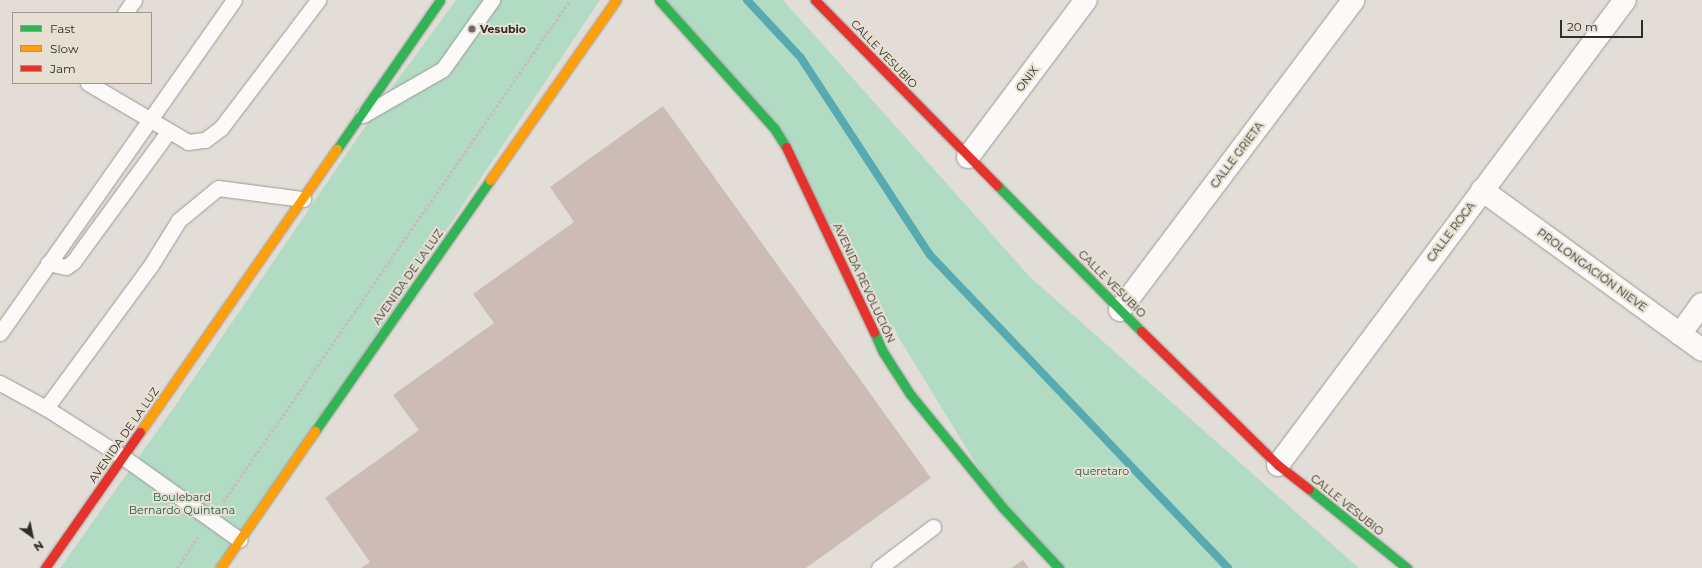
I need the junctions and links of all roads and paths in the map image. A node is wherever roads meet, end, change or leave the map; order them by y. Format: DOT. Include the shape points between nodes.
graph roads {
  1 [pos="134,0"];
  2 [pos="234,0"];
  3 [pos="318,0"];
  4 [pos="440,0"];
  5 [pos="492,0"];
  6 [pos="570,0"];
  7 [pos="616,0"];
  8 [pos="659,0"];
  9 [pos="1086,0"];
  10 [pos="1354,0"];
  11 [pos="1625,0"];
  12 [pos="822,3"];
  13 [pos="125,12"];
  14 [pos="90,84"];
  15 [pos="359,117"];
  16 [pos="148,120"];
  17 [pos="169,131"];
  18 [pos="968,157"];
  19 [pos="1482,190"];
  20 [pos="303,199"];
  21 [pos="48,263"];
  22 [pos="1702,304"];
  23 [pos="1120,310"];
  24 [pos="0,333"];
  25 [pos="1680,334"];
  26 [pos="1702,350"];
  27 [pos="0,383"];
  28 [pos="46,408"];
  29 [pos="123,457"];
  30 [pos="256,457"];
  31 [pos="1278,465"];
  32 [pos="933,527"];
  33 [pos="240,540"];
  34 [pos="46,568"];
  35 [pos="220,568"];
  36 [pos="879,568"];
  37 [pos="1059,568"];
  38 [pos="1407,568"];
  1 -- 13 [label="lane"];
  2 -- 16 [label="lane"];
  3 -- 17 [label="lane" via="221,128 206,140 188,142"];
  4 -- 15 [label="street, AVENIDA DE LA LUZ"];
  5 -- 15 [label="lane" via="443,69"];
  6 -- 30 [label="path"];
  7 -- 33 [label="street, AVENIDA DE LA LUZ"];
  8 -- 37 [label="street, AVENIDA REVOLUCIÓN" via="774,128 788,150 883,352 910,394 1003,508"];
  9 -- 18 [label="street, ONIX"];
  10 -- 23 [label="street, CALLE GRIETA"];
  11 -- 19 [label="street, CALLE ROCA"];
  12 -- 18 [label="street, CALLE VESUBIO"];
  14 -- 16 [label="lane"];
  15 -- 20 [label="street, AVENIDA DE LA LUZ"];
  16 -- 17 [label="lane"];
  16 -- 21 [label="lane"];
  17 -- 21 [label="lane" via="73,262 66,267"];
  18 -- 23 [label="street, CALLE VESUBIO"];
  19 -- 25 [label="street, PROLONGACIÓN NIEVE"];
  19 -- 31 [label="street, CALLE ROCA"];
  20 -- 28 [label="lane" via="218,188 184,215"];
  20 -- 29 [label="street, AVENIDA DE LA LUZ"];
  21 -- 24 [label="lane"];
  22 -- 25 [label="street"];
  23 -- 31 [label="street, CALLE VESUBIO"];
  25 -- 26 [label="street, PROLONGACIÓN NIEVE"];
  27 -- 28 [label="lane"];
  28 -- 29 [label="lane"];
  29 -- 33 [label="lane"];
  29 -- 34 [label="street, AVENIDA DE LA LUZ"];
  31 -- 38 [label="street, CALLE VESUBIO"];
  32 -- 36 [label="lane"];
  33 -- 35 [label="street, AVENIDA DE LA LUZ"];
}
